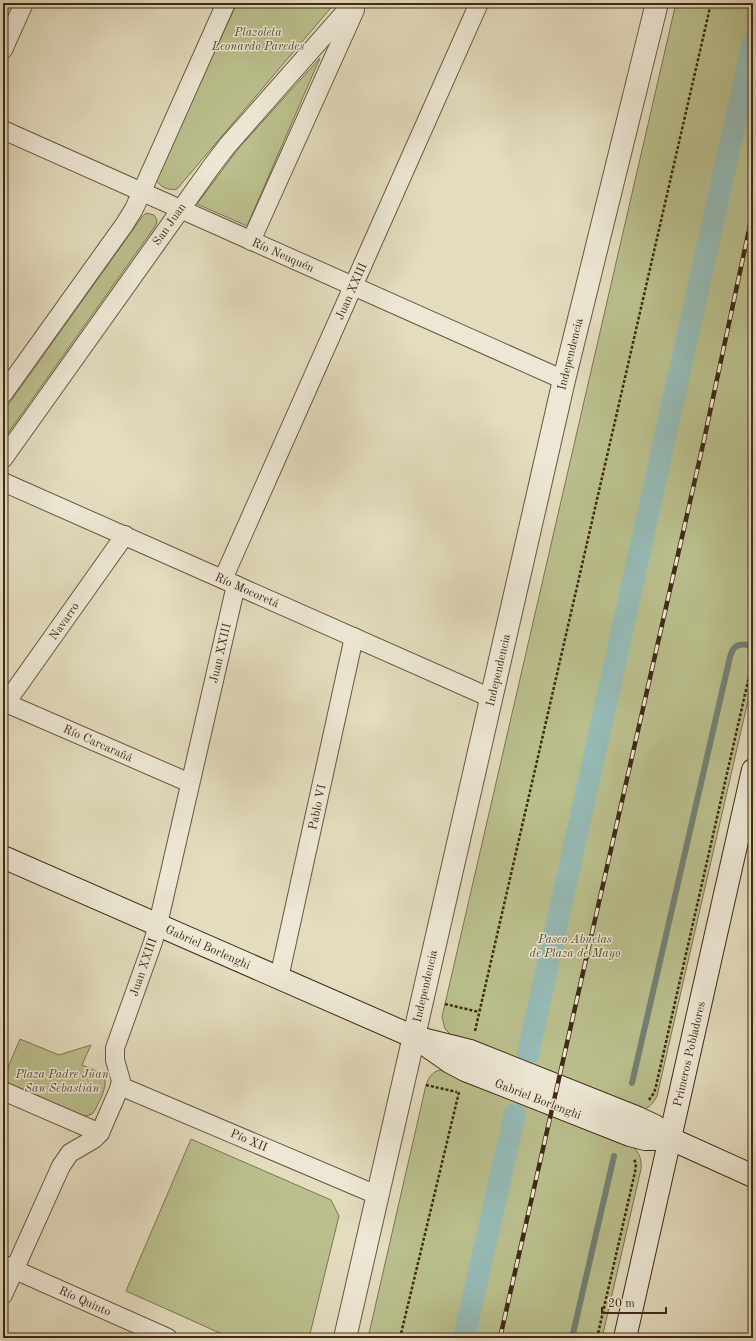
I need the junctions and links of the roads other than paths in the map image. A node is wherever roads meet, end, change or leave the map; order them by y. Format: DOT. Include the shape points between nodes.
graph roads {
  1 [pos="24,3"];
  2 [pos="226,3"];
  3 [pos="353,3"];
  4 [pos="358,3"];
  5 [pos="479,3"];
  6 [pos="657,3"];
  7 [pos="3,50"];
  8 [pos="3,130"];
  9 [pos="142,192"];
  10 [pos="180,209"];
  11 [pos="251,241"];
  12 [pos="353,286"];
  13 [pos="564,380"];
  14 [pos="3,394"];
  15 [pos="3,459"];
  16 [pos="3,482"];
  17 [pos="125,535"];
  18 [pos="229,582"];
  19 [pos="354,637"];
  20 [pos="491,698"];
  21 [pos="4,705"];
  22 [pos="753,770"];
  23 [pos="190,783"];
  24 [pos="5,862"];
  25 [pos="158,924"];
  26 [pos="279,978"];
  27 [pos="414,1037"];
  28 [pos="120,1086"];
  29 [pos="3,1091"];
  30 [pos="100,1133"];
  31 [pos="670,1139"];
  32 [pos="753,1176"];
  33 [pos="377,1195"];
  34 [pos="9,1267"];
  35 [pos="3,1296"];
  36 [pos="164,1337"];
  37 [pos="345,1338"];
  38 [pos="624,1338"];
  1 -- 7 [label="street"];
  2 -- 9 [label="street"];
  3 -- 10 [label="street, San Juan" via="227,146"];
  4 -- 11 [label="street"];
  5 -- 12 [label="street, Juan XXIII"];
  6 -- 13 [label="main road, Independencia"];
  8 -- 9 [label="street, Río Neuquén"];
  9 -- 10 [label="street, Río Neuquén"];
  9 -- 14 [label="street" via="124,225"];
  10 -- 11 [label="street, Río Neuquén"];
  10 -- 15 [label="street, San Juan"];
  11 -- 12 [label="street, Río Neuquén"];
  12 -- 13 [label="street, Río Neuquén"];
  12 -- 18 [label="street, Juan XXIII"];
  13 -- 20 [label="main road, Independencia"];
  16 -- 17 [label="street, Río Mocoretá"];
  17 -- 18 [label="street, Río Mocoretá"];
  17 -- 21 [label="street, Navarro"];
  18 -- 19 [label="street, Río Mocoretá"];
  18 -- 23 [label="street, Juan XXIII"];
  19 -- 20 [label="street, Río Mocoretá"];
  19 -- 26 [label="street, Pablo VI"];
  20 -- 27 [label="main road, Independencia"];
  21 -- 23 [label="street, Río Carcarañá"];
  22 -- 31 [label="main road, Primeros Pobladores"];
  23 -- 25 [label="street, Juan XXIII"];
  24 -- 25 [label="main road, Gabriel Borlenghi"];
  25 -- 26 [label="main road, Gabriel Borlenghi"];
  25 -- 28 [label="street, Juan XXIII" via="115,1048"];
  26 -- 27 [label="main road, Gabriel Borlenghi"];
  27 -- 31 [label="main road, Gabriel Borlenghi" via="470,1051 638,1118 655,1126"];
  27 -- 33 [label="main road, Independencia"];
  28 -- 30 [label="street"];
  28 -- 33 [label="street, Pío XII"];
  29 -- 30 [label="street"];
  30 -- 34 [label="street" via="65,1159"];
  31 -- 32 [label="main road, Gabriel Borlenghi"];
  31 -- 38 [label="main road, Primeros Pobladores"];
  33 -- 37 [label="main road, Independencia"];
  34 -- 35 [label="street"];
  34 -- 36 [label="street, Río Quinto"];
}
